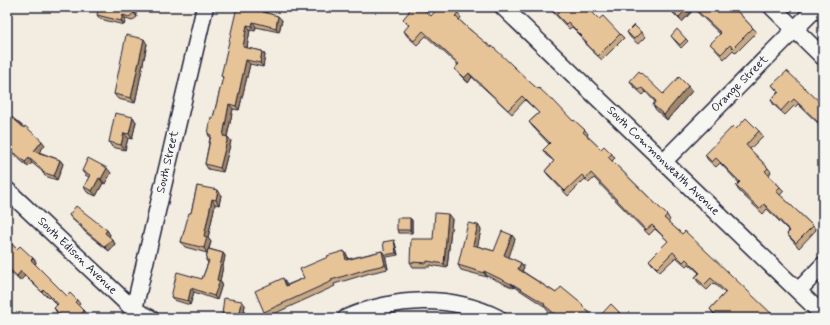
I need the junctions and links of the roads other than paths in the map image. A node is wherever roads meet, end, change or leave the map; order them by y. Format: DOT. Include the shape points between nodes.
graph roads {
  1 [pos="205,7"];
  2 [pos="504,7"];
  3 [pos="772,7"];
  4 [pos="818,7"];
  5 [pos="795,30"];
  6 [pos="823,57"];
  7 [pos="664,161"];
  8 [pos="7,190"];
  9 [pos="823,265"];
  10 [pos="798,291"];
  11 [pos="133,314"];
  12 [pos="823,316"];
  13 [pos="150,318"];
  14 [pos="346,318"];
  15 [pos="498,318"];
  1 -- 11 [label="street, South Street"];
  2 -- 7 [label="street, South Commonwealth Avenue"];
  3 -- 5 [label="street"];
  4 -- 5 [label="street, Orange Street"];
  5 -- 6 [label="street"];
  5 -- 7 [label="street, Orange Street"];
  7 -- 10 [label="street, South Commonwealth Avenue"];
  8 -- 11 [label="street, South Edison Avenue"];
  9 -- 10 [label="street"];
  10 -- 12 [label="street, South Commonwealth Avenue"];
  11 -- 13 [label="street, South Edison Avenue"];
  14 -- 15 [label="street" via="384,305 419,300 433,300 480,310"];
}
